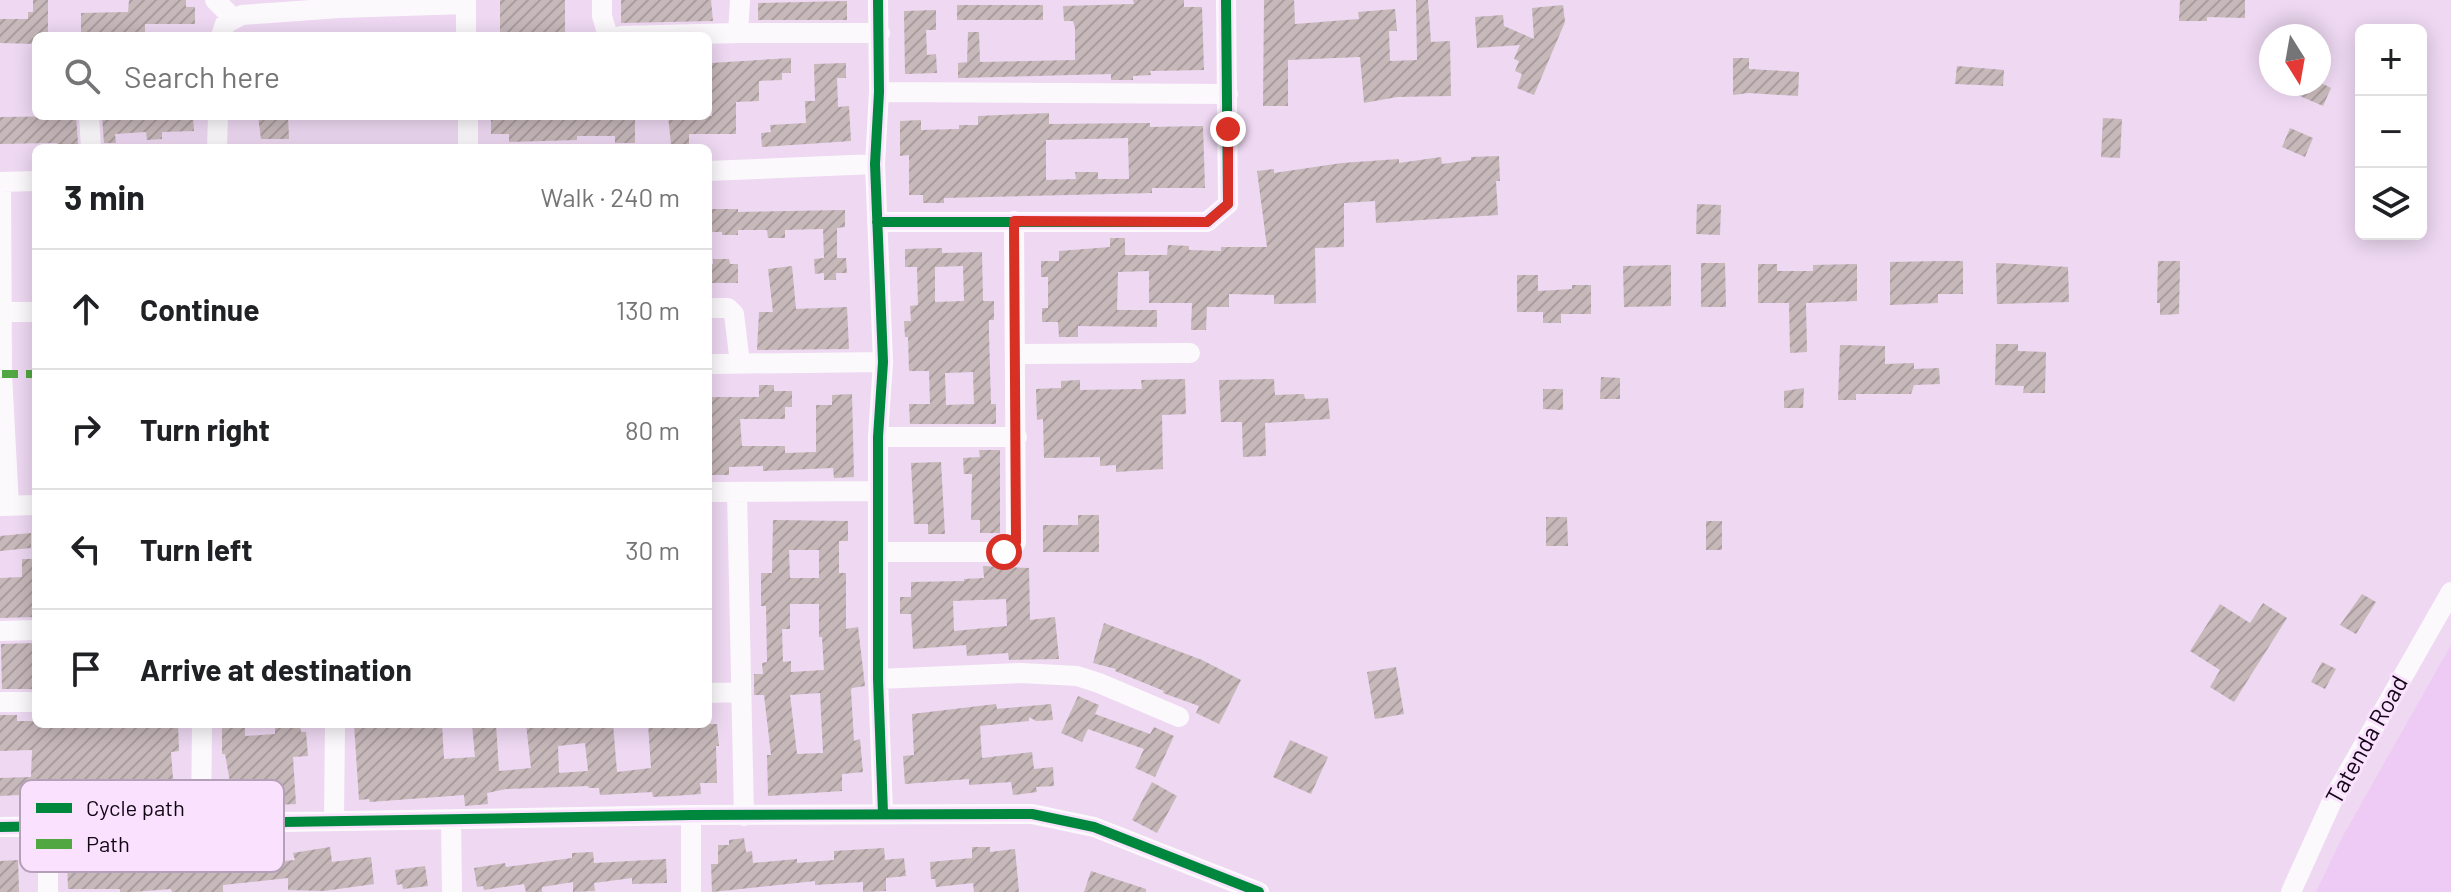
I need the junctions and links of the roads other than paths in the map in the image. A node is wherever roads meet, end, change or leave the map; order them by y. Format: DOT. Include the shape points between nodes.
graph roads {
  1 [pos="215,0"];
  2 [pos="602,0"];
  3 [pos="740,0"];
  4 [pos="878,0"];
  5 [pos="1226,0"];
  6 [pos="466,2"];
  7 [pos="339,4"];
  8 [pos="233,18"];
  9 [pos="222,32"];
  10 [pos="466,32"];
  11 [pos="607,32"];
  12 [pos="738,33"];
  13 [pos="880,33"];
  14 [pos="712,34"];
  15 [pos="879,92"];
  16 [pos="1228,94"];
  17 [pos="89,120"];
  18 [pos="218,120"];
  19 [pos="468,120"];
  20 [pos="91,144"];
  21 [pos="217,144"];
  22 [pos="468,144"];
  23 [pos="875,164"];
  24 [pos="712,171"];
  25 [pos="32,181"];
  26 [pos="1,182"];
  27 [pos="1014,221"];
  28 [pos="877,222"];
  29 [pos="712,308"];
  30 [pos="3,312"];
  31 [pos="32,312"];
  32 [pos="1190,353"];
  33 [pos="1017,354"];
  34 [pos="883,362"];
  35 [pos="740,363"];
  36 [pos="712,364"];
  37 [pos="1,374"];
  38 [pos="878,437"];
  39 [pos="1017,437"];
  40 [pos="878,491"];
  41 [pos="712,492"];
  42 [pos="737,492"];
  43 [pos="32,505"];
  44 [pos="4,506"];
  45 [pos="879,552"];
  46 [pos="2451,592"];
  47 [pos="32,630"];
  48 [pos="0,631"];
  49 [pos="878,679"];
  50 [pos="741,692"];
  51 [pos="712,693"];
  52 [pos="0,702"];
  53 [pos="32,702"];
  54 [pos="1179,717"];
  55 [pos="202,728"];
  56 [pos="335,728"];
  57 [pos="201,780"];
  58 [pos="883,813"];
  59 [pos="691,815"];
  60 [pos="744,816"];
  61 [pos="451,821"];
  62 [pos="334,822"];
  63 [pos="284,823"];
  64 [pos="452,892"];
  65 [pos="691,892"];
  66 [pos="1259,892"];
  67 [pos="2291,892"];
  1 -- 8 [label="street"];
  2 -- 11 [label="street"];
  3 -- 12 [label="street"];
  4 -- 13 [label="street"];
  5 -- 16 [label="street"];
  6 -- 7 [label="street"];
  6 -- 10 [label="street"];
  7 -- 8 [label="street"];
  8 -- 9 [label="street"];
  12 -- 13 [label="street"];
  12 -- 14 [label="street"];
  13 -- 15 [label="street"];
  15 -- 16 [label="street"];
  15 -- 23 [label="street"];
  16 -- 27 [label="street" via="1228,204 1207,222"];
  17 -- 20 [label="street"];
  18 -- 21 [label="street"];
  19 -- 22 [label="street"];
  23 -- 24 [label="street"];
  23 -- 28 [label="street"];
  25 -- 26 [label="street"];
  26 -- 30 [label="street"];
  27 -- 28 [label="street"];
  27 -- 33 [label="street"];
  28 -- 34 [label="street"];
  29 -- 35 [label="street" via="728,308 734,314"];
  30 -- 31 [label="street"];
  30 -- 37 [label="street"];
  32 -- 33 [label="street"];
  33 -- 39 [label="street"];
  34 -- 35 [label="street"];
  34 -- 38 [label="street"];
  35 -- 36 [label="street"];
  37 -- 44 [label="street"];
  38 -- 39 [label="street"];
  38 -- 40 [label="street"];
  39 -- 45 [label="street" via="1014,546 1004,552"];
  40 -- 42 [label="street"];
  40 -- 45 [label="street"];
  41 -- 42 [label="street"];
  42 -- 50 [label="street"];
  43 -- 44 [label="street"];
  45 -- 49 [label="street"];
  46 -- 67 [label="street, Tatenda Road" via="2333,799"];
  47 -- 48 [label="street"];
  49 -- 54 [label="street" via="1077,676"];
  49 -- 58 [label="street"];
  50 -- 51 [label="street"];
  50 -- 60 [label="street"];
  52 -- 53 [label="street"];
  55 -- 57 [label="street"];
  56 -- 62 [label="street"];
  58 -- 60 [label="street"];
  58 -- 66 [label="street" via="1032,814 1094,827"];
  59 -- 60 [label="street"];
  59 -- 61 [label="street"];
  59 -- 65 [label="street"];
  61 -- 62 [label="street"];
  61 -- 64 [label="street"];
  62 -- 63 [label="street"];
}
